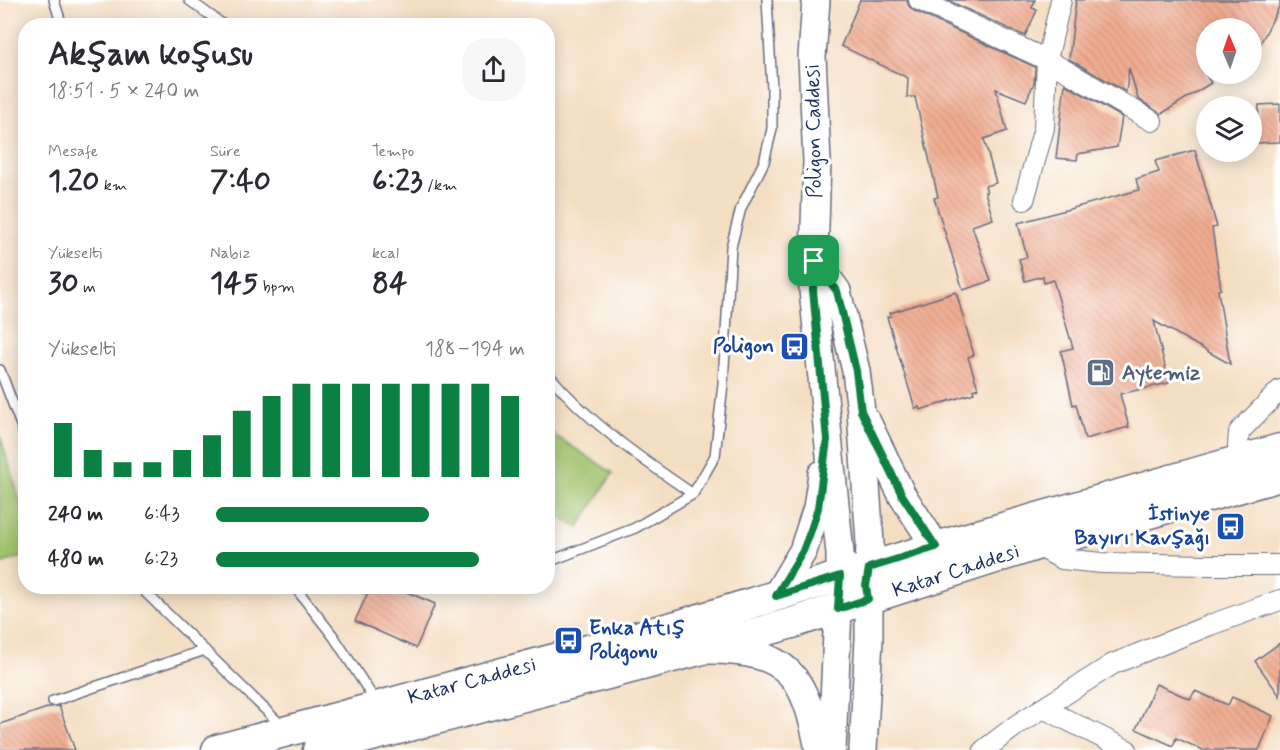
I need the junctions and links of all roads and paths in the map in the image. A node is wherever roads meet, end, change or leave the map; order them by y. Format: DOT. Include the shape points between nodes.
graph roads {
  1 [pos="54,0"];
  2 [pos="189,0"];
  3 [pos="767,0"];
  4 [pos="816,0"];
  5 [pos="919,0"];
  6 [pos="1061,0"];
  7 [pos="60,18"];
  8 [pos="214,18"];
  9 [pos="1047,60"];
  10 [pos="1152,121"];
  11 [pos="1024,200"];
  12 [pos="814,261"];
  13 [pos="0,370"];
  14 [pos="555,382"];
  15 [pos="1280,390"];
  16 [pos="861,411"];
  17 [pos="18,417"];
  18 [pos="827,440"];
  19 [pos="1280,449"];
  20 [pos="1245,472"];
  21 [pos="1280,476"];
  22 [pos="693,494"];
  23 [pos="1036,545"];
  24 [pos="936,547"];
  25 [pos="555,559"];
  26 [pos="1280,565"];
  27 [pos="869,568"];
  28 [pos="840,576"];
  29 [pos="147,594"];
  30 [pos="300,594"];
  31 [pos="776,596"];
  32 [pos="868,599"];
  33 [pos="1280,600"];
  34 [pos="838,609"];
  35 [pos="205,650"];
  36 [pos="699,650"];
  37 [pos="53,701"];
  38 [pos="379,706"];
  39 [pos="1043,708"];
  40 [pos="287,731"];
  41 [pos="342,746"];
  42 [pos="217,750"];
  43 [pos="318,750"];
  44 [pos="819,750"];
  45 [pos="832,750"];
  46 [pos="863,750"];
  47 [pos="984,750"];
  48 [pos="1127,750"];
  1 -- 7 [label="lane"];
  2 -- 8 [label="lane"];
  3 -- 22 [label="lane" via="772,129 764,162 741,208 730,246 715,456"];
  4 -- 12 [label="street, Poligon Caddesi" via="812,57 817,160"];
  5 -- 9 [label="street"];
  6 -- 9 [label="street"];
  9 -- 10 [label="street"];
  9 -- 11 [label="street" via="1044,128"];
  12 -- 16 [label="street" via="837,291"];
  12 -- 18 [label="street, Poligon Caddesi" via="813,290"];
  13 -- 17 [label="lane"];
  14 -- 22 [label="lane" via="623,446"];
  15 -- 20 [label="street" via="1239,432 1238,446"];
  16 -- 24 [label="street" via="902,495"];
  16 -- 27 [label="street"];
  18 -- 28 [label="street, Poligon Caddesi"];
  18 -- 31 [label="street" via="818,508 811,530"];
  19 -- 20 [label="main road, Katar Caddesi"];
  20 -- 21 [label="main road, Katar Caddesi"];
  20 -- 23 [label="main road, Katar Caddesi"];
  20 -- 24 [label="main road, Katar Caddesi"];
  22 -- 25 [label="lane" via="635,528"];
  23 -- 26 [label="street" via="1062,559 1102,563"];
  23 -- 32 [label="main road, Katar Caddesi"];
  24 -- 27 [label="main road, Katar Caddesi"];
  27 -- 28 [label="main road, Katar Caddesi"];
  27 -- 32 [label="main road"];
  28 -- 31 [label="main road, Katar Caddesi"];
  28 -- 34 [label="main road"];
  29 -- 35 [label="lane"];
  30 -- 38 [label="lane"];
  31 -- 38 [label="main road, Katar Caddesi"];
  32 -- 34 [label="main road, Katar Caddesi"];
  32 -- 46 [label="street"];
  33 -- 39 [label="street" via="1113,664"];
  34 -- 36 [label="main road, Katar Caddesi"];
  34 -- 45 [label="street"];
  35 -- 37 [label="lane"];
  35 -- 40 [label="lane"];
  36 -- 41 [label="main road, Katar Caddesi"];
  36 -- 44 [label="street" via="750,653 777,662 789,672 810,706"];
  38 -- 40 [label="main road, Katar Caddesi"];
  39 -- 47 [label="street"];
  39 -- 48 [label="street"];
  40 -- 42 [label="main road, Katar Caddesi"];
  41 -- 43 [label="main road, Katar Caddesi"];
}
